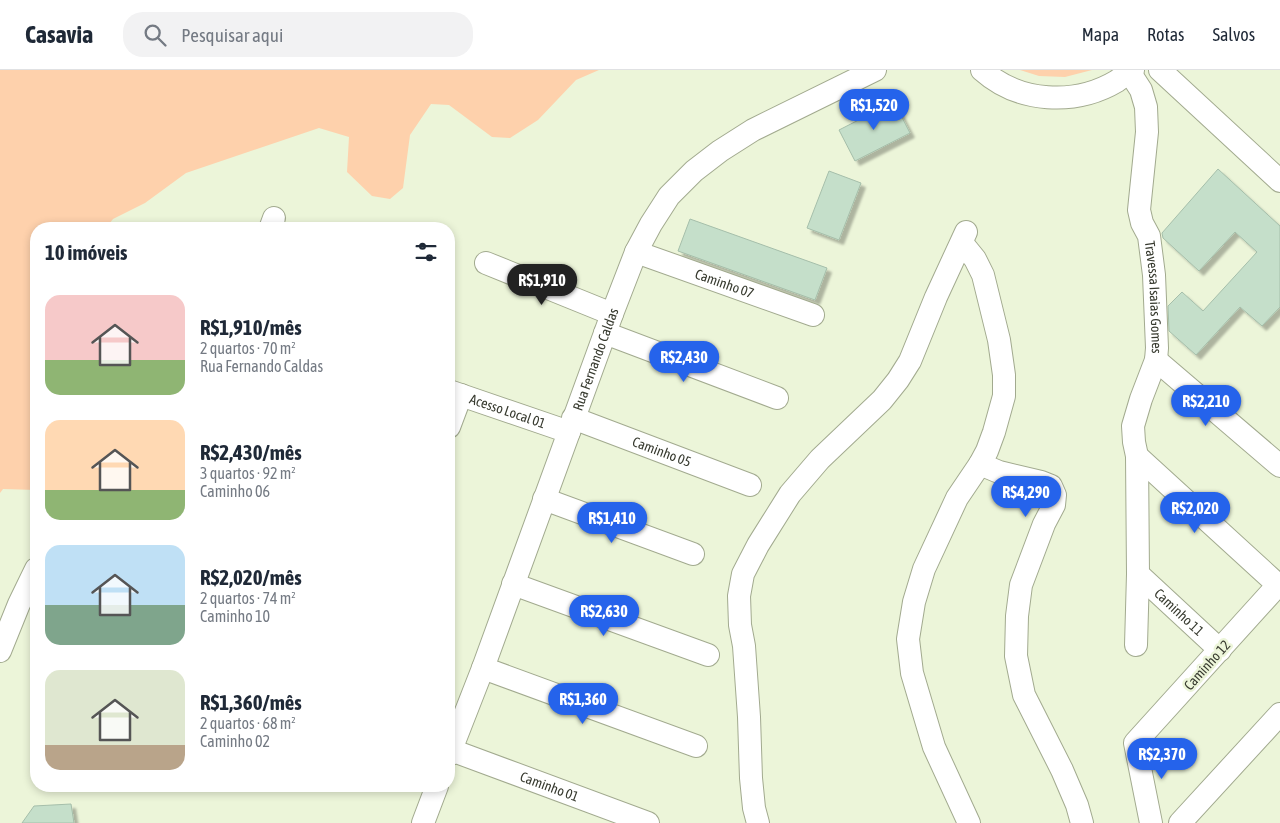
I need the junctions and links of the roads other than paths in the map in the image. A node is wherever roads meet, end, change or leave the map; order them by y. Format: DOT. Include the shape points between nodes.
graph roads {
  1 [pos="874,70"];
  2 [pos="982,70"];
  3 [pos="1160,70"];
  4 [pos="1132,71"];
  5 [pos="1280,181"];
  6 [pos="636,252"];
  7 [pos="486,263"];
  8 [pos="813,315"];
  9 [pos="608,324"];
  10 [pos="1156,360"];
  11 [pos="455,393"];
  12 [pos="777,398"];
  13 [pos="571,425"];
  14 [pos="1137,456"];
  15 [pos="980,464"];
  16 [pos="1280,466"];
  17 [pos="750,485"];
  18 [pos="544,499"];
  19 [pos="693,554"];
  20 [pos="1138,574"];
  21 [pos="513,584"];
  22 [pos="28,608"];
  23 [pos="1136,645"];
  24 [pos="0,650"];
  25 [pos="1220,650"];
  26 [pos="708,655"];
  27 [pos="483,668"];
  28 [pos="1280,714"];
  29 [pos="455,740"];
  30 [pos="696,746"];
  31 [pos="455,755"];
  32 [pos="435,792"];
  33 [pos="423,823"];
  34 [pos="648,823"];
  35 [pos="758,823"];
  36 [pos="969,823"];
  37 [pos="1082,823"];
  38 [pos="1151,823"];
  39 [pos="1180,823"];
  1 -- 6 [label="street, Rua Fernando Caldas" via="753,130 720,151 669,196"];
  2 -- 4 [label="street" via="990,78 1017,91 1046,98 1076,97 1105,88"];
  3 -- 5 [label="street"];
  4 -- 10 [label="street, Travessa Isaias Gomes" via="1146,107 1147,132 1139,210 1149,236 1154,275"];
  6 -- 8 [label="street, Caminho 07"];
  6 -- 9 [label="street, Rua Fernando Caldas"];
  7 -- 9 [label="street"];
  9 -- 12 [label="street"];
  9 -- 13 [label="street, Rua Fernando Caldas"];
  10 -- 14 [label="street, Travessa Isaias Gomes" via="1134,420"];
  10 -- 16 [label="street"];
  11 -- 13 [label="street, Acesso Local 01"];
  13 -- 17 [label="street, Caminho 05"];
  13 -- 18 [label="street, Rua Fernando Caldas"];
  14 -- 20 [label="street, Travessa Isaias Gomes"];
  14 -- 25 [label="street, Caminho 12" via="1278,585"];
  15 -- 35 [label="street" via="994,432 1004,396 1004,375 983,275 964,236 910,361 898,380 882,400 820,458 790,494 743,574 739,596 740,625 754,808"];
  15 -- 36 [label="street" via="957,498 924,569 908,639 912,673 928,729"];
  15 -- 37 [label="street" via="1052,486 1055,495 1054,505 1021,585 1016,656 1024,695 1062,770"];
  18 -- 19 [label="street"];
  18 -- 21 [label="street, Rua Fernando Caldas"];
  20 -- 23 [label="street, Travessa Isaias Gomes"];
  20 -- 25 [label="street, Caminho 11"];
  21 -- 26 [label="street"];
  21 -- 27 [label="street, Rua Fernando Caldas"];
  22 -- 24 [label="street"];
  25 -- 38 [label="street, Caminho 12" via="1135,743"];
  27 -- 29 [label="street, Rua Fernando Caldas"];
  27 -- 30 [label="street"];
  28 -- 39 [label="street"];
  31 -- 34 [label="street, Caminho 01"];
  32 -- 33 [label="street"];
}
